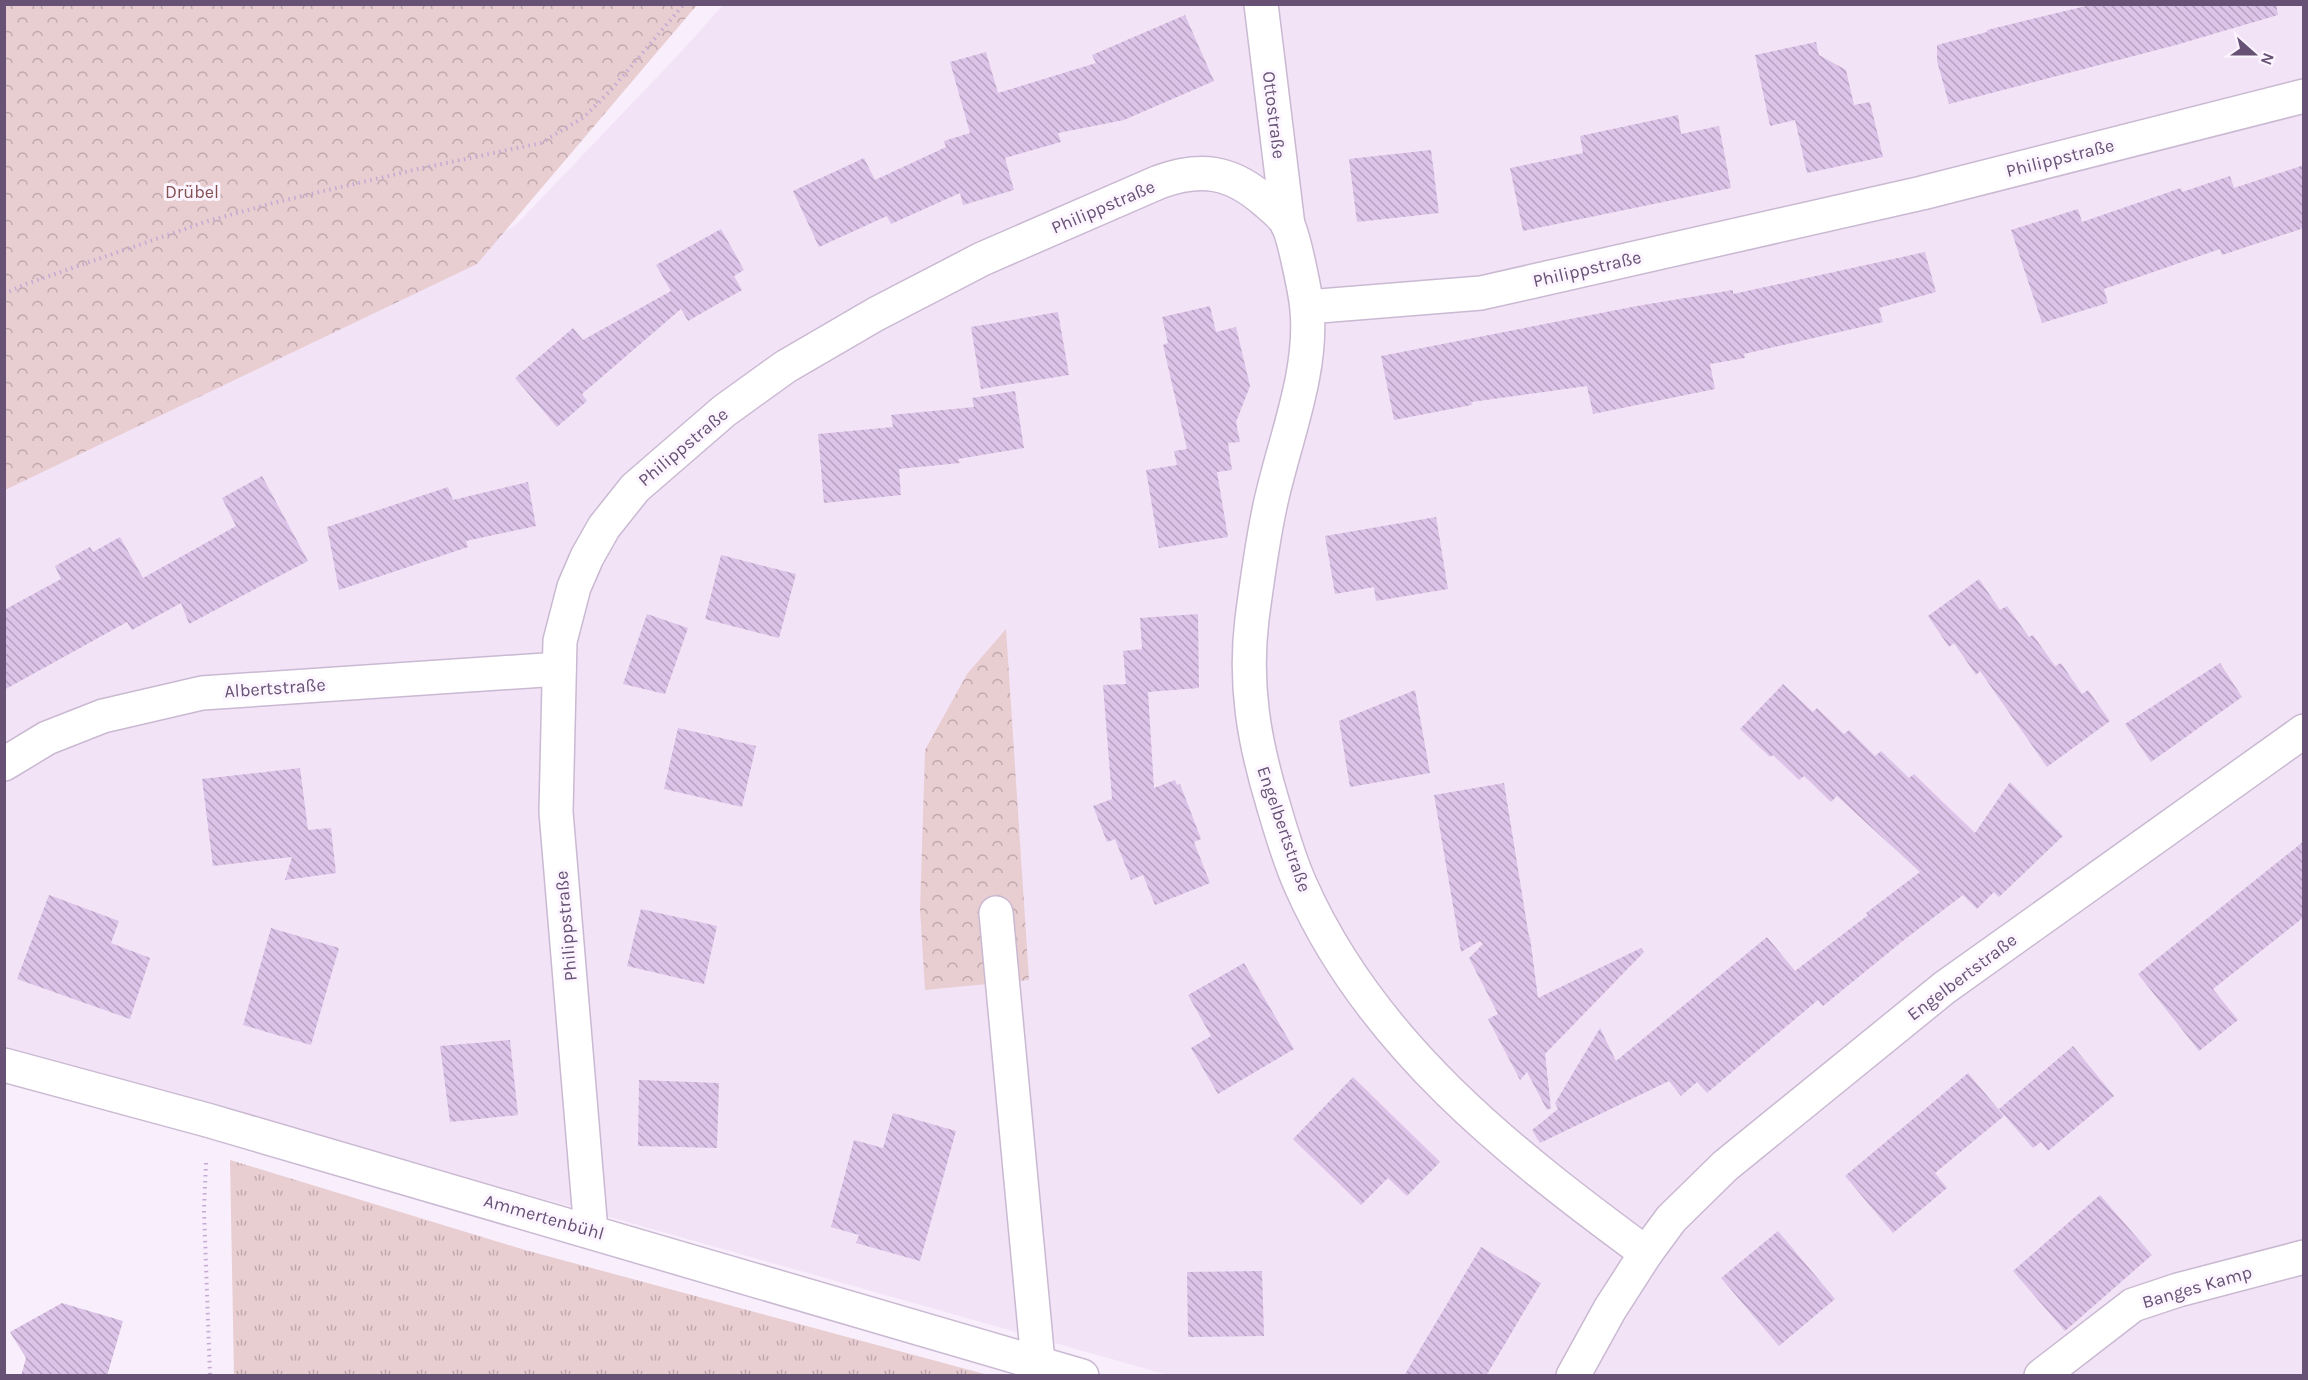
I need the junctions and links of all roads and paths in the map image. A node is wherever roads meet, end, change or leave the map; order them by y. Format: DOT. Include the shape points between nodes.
graph roads {
  1 [pos="684,4"];
  2 [pos="1261,4"];
  3 [pos="2304,96"];
  4 [pos="1288,226"];
  5 [pos="4,294"];
  6 [pos="1307,307"];
  7 [pos="559,669"];
  8 [pos="2304,731"];
  9 [pos="4,764"];
  10 [pos="996,913"];
  11 [pos="4,1065"];
  12 [pos="207,1120"];
  13 [pos="591,1231"];
  14 [pos="1646,1253"];
  15 [pos="2304,1257"];
  16 [pos="1038,1362"];
  17 [pos="210,1376"];
  18 [pos="1082,1376"];
  19 [pos="1573,1376"];
  20 [pos="2041,1376"];
  1 -- 5 [label="path" via="584,117 541,143 418,168 208,221"];
  2 -- 4 [label="street, Ottostraße"];
  3 -- 6 [label="street, Philippstraße" via="1922,193 1481,292"];
  4 -- 6 [label="street"];
  4 -- 7 [label="street, Philippstraße" via="1240,183 1218,175 1183,174 982,259 785,367 671,455 635,488 604,527 574,587 560,641"];
  6 -- 14 [label="street, Engelbertstraße" via="1306,357 1270,506 1248,659 1253,728 1262,768 1297,876 1347,971 1416,1058 1513,1150"];
  7 -- 9 [label="street, Albertstraße" via="202,693 103,716 47,738"];
  7 -- 13 [label="street, Philippstraße" via="556,812"];
  8 -- 14 [label="street, Engelbertstraße" via="1944,988 1725,1166 1691,1197"];
  10 -- 16 [label="street"];
  11 -- 12 [label="street, Ammertenbühl"];
  12 -- 13 [label="street, Ammertenbühl"];
  12 -- 17 [label="path" via="204,1210"];
  13 -- 16 [label="street, Ammertenbühl"];
  14 -- 19 [label="street, Engelbertstraße"];
  15 -- 20 [label="street, Banges Kamp" via="2133,1305"];
  16 -- 18 [label="street, Ammertenbühl"];
}
